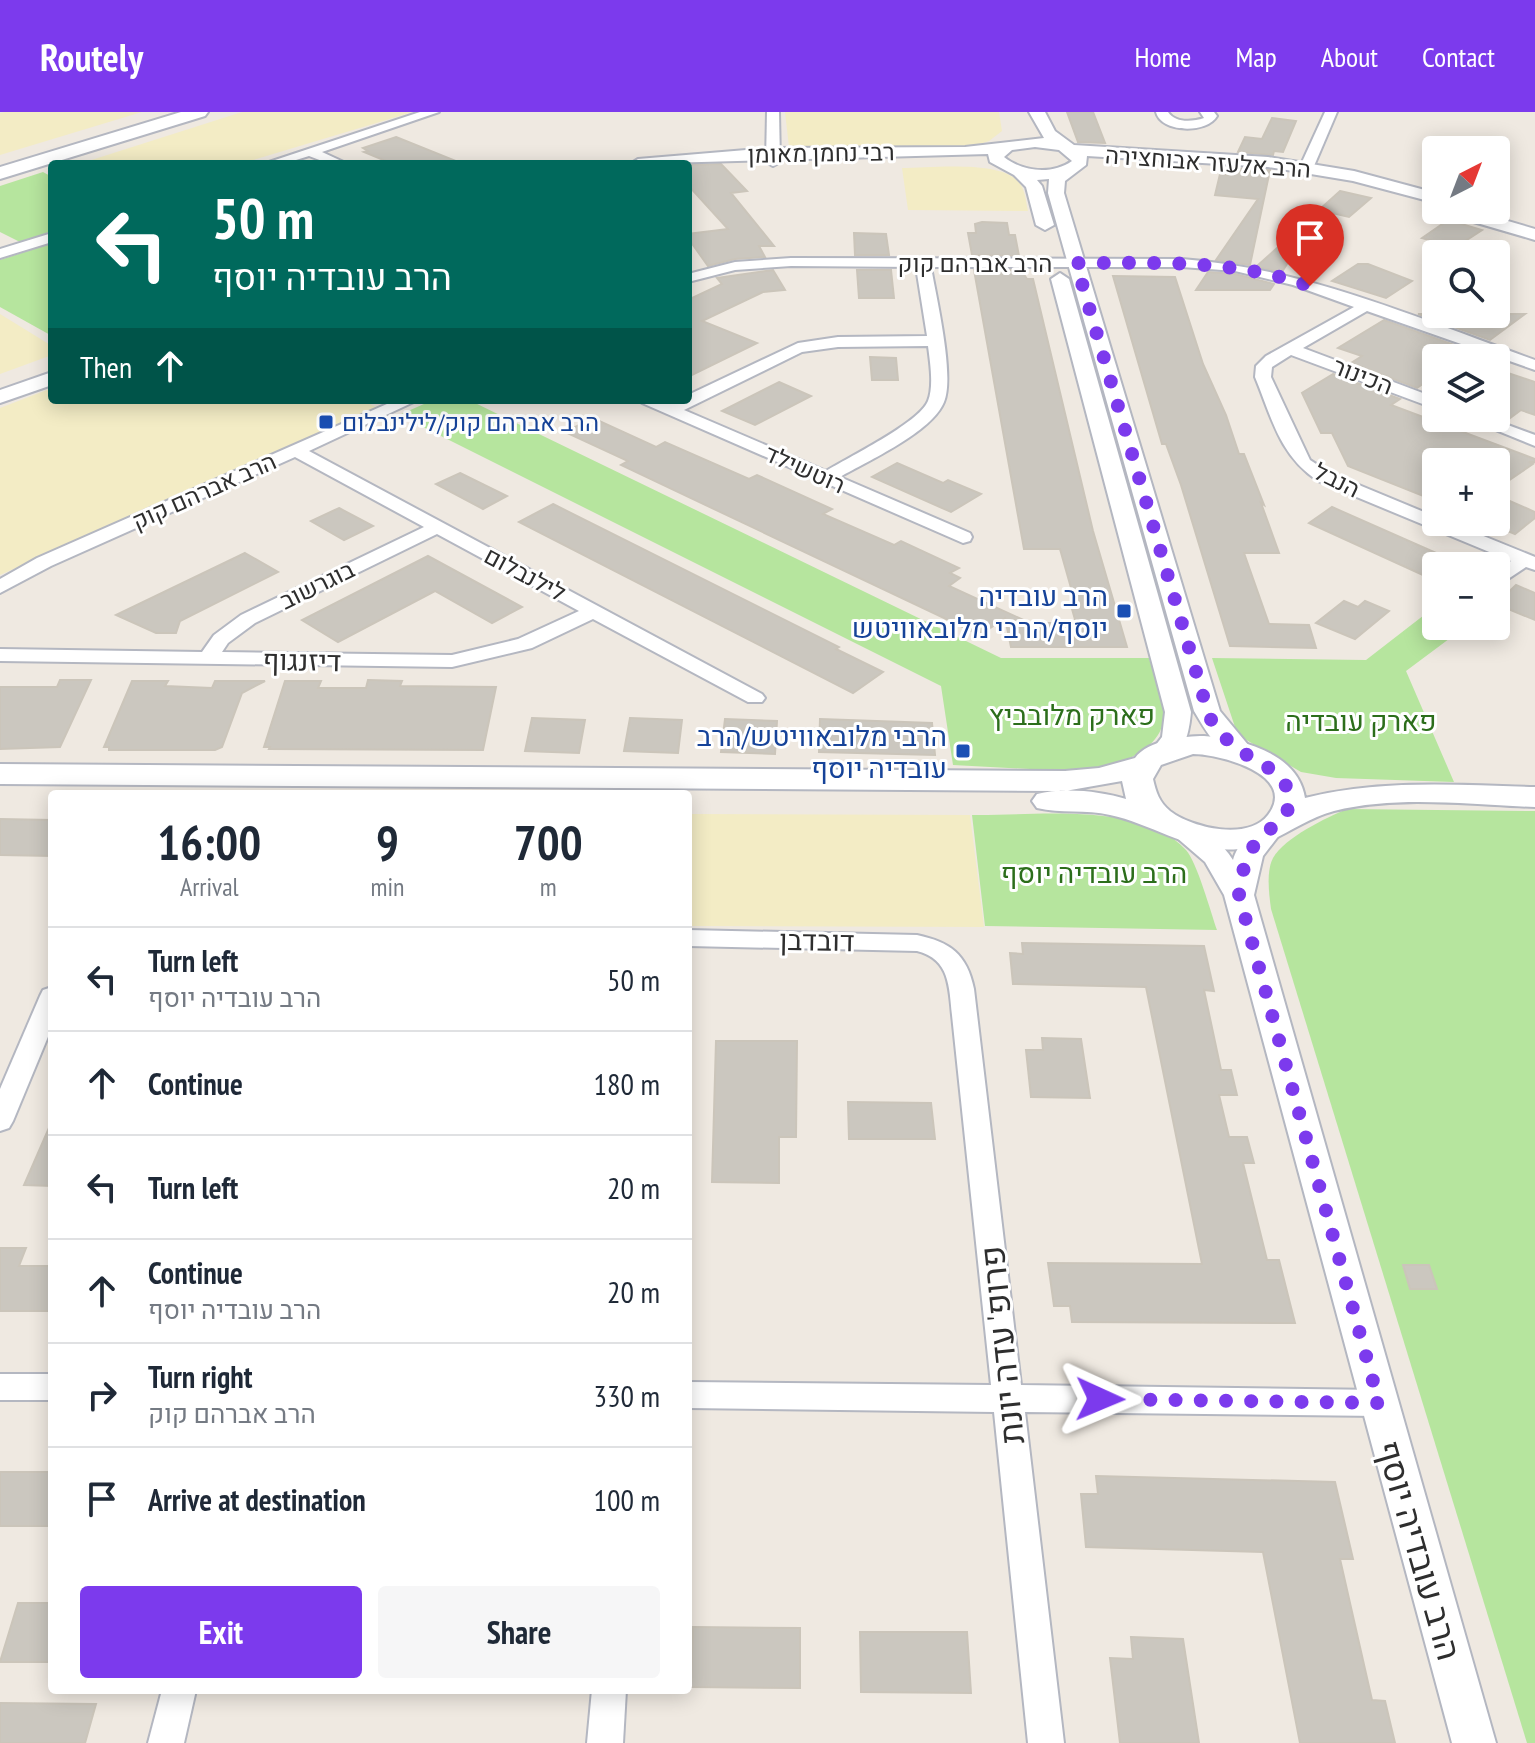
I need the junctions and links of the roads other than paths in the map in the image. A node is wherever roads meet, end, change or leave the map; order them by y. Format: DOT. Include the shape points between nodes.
graph roads {
  1 [pos="167,112"];
  2 [pos="199,112"];
  3 [pos="433,112"];
  4 [pos="773,112"];
  5 [pos="1037,112"];
  6 [pos="1162,112"];
  7 [pos="1206,112"];
  8 [pos="1331,112"];
  9 [pos="1023,128"];
  10 [pos="1006,146"];
  11 [pos="309,151"];
  12 [pos="773,157"];
  13 [pos="1071,159"];
  14 [pos="282,160"];
  15 [pos="331,160"];
  16 [pos="692,161"];
  17 [pos="0,163"];
  18 [pos="692,167"];
  19 [pos="1013,169"];
  20 [pos="1305,170"];
  21 [pos="0,173"];
  22 [pos="1422,195"];
  23 [pos="1422,201"];
  24 [pos="1510,220"];
  25 [pos="1498,224"];
  26 [pos="1535,228"];
  27 [pos="1535,235"];
  28 [pos="48,238"];
  29 [pos="0,254"];
  30 [pos="923,262"];
  31 [pos="1066,263"];
  32 [pos="692,277"];
  33 [pos="1366,306"];
  34 [pos="933,341"];
  35 [pos="1290,349"];
  36 [pos="48,364"];
  37 [pos="1535,365"];
  38 [pos="48,379"];
  39 [pos="0,382"];
  40 [pos="0,397"];
  41 [pos="692,399"];
  42 [pos="1422,399"];
  43 [pos="401,404"];
  44 [pos="657,404"];
  45 [pos="682,404"];
  46 [pos="670,410"];
  47 [pos="1510,432"];
  48 [pos="1535,441"];
  49 [pos="296,451"];
  50 [pos="826,478"];
  51 [pos="438,527"];
  52 [pos="963,537"];
  53 [pos="1530,562"];
  54 [pos="1510,573"];
  55 [pos="0,587"];
  56 [pos="593,611"];
  57 [pos="0,655"];
  58 [pos="208,658"];
  59 [pos="755,698"];
  60 [pos="1241,752"];
  61 [pos="1154,758"];
  62 [pos="1271,768"];
  63 [pos="0,774"];
  64 [pos="0,794"];
  65 [pos="48,794"];
  66 [pos="1373,795"];
  67 [pos="1535,797"];
  68 [pos="692,799"];
  69 [pos="1276,824"];
  70 [pos="1172,826"];
  71 [pos="1239,895"];
  72 [pos="692,938"];
  73 [pos="944,952"];
  74 [pos="48,1006"];
  75 [pos="0,1121"];
  76 [pos="0,1387"];
  77 [pos="48,1387"];
  78 [pos="692,1395"];
  79 [pos="1007,1398"];
  80 [pos="1379,1403"];
  81 [pos="178,1694"];
  82 [pos="609,1694"];
  83 [pos="166,1743"];
  84 [pos="605,1743"];
  85 [pos="1046,1743"];
  86 [pos="1474,1743"];
  1 -- 17 [label="main road"];
  2 -- 21 [label="main road"];
  3 -- 11 [label="street"];
  4 -- 12 [label="street"];
  5 -- 13 [label="street" via="1045,131"];
  6 -- 7 [label="street" via="1167,120 1188,124 1207,121 1211,116"];
  8 -- 20 [label="street"];
  9 -- 10 [label="street"];
  10 -- 12 [label="street, רבי נחמן מאומן"];
  10 -- 13 [label="street, רבי נחמן מאומן" via="1035,142"];
  10 -- 19 [label="street" via="995,157"];
  11 -- 14 [label="street"];
  11 -- 15 [label="street"];
  12 -- 16 [label="street, רבי נחמן מאומן"];
  12 -- 18 [label="street, רבי נחמן מאומן"];
  12 -- 19 [label="street, רבי נחמן מאומן" via="961,161"];
  13 -- 19 [label="street, רבי נחמן מאומן" via="1042,174"];
  13 -- 20 [label="street, הרב אלעזר אבוחצירה"];
  13 -- 31 [label="street" via="1055,190"];
  19 -- 31 [label="street" via="1035,189"];
  20 -- 22 [label="street, הרב אלעזר אבוחצירה"];
  20 -- 23 [label="street, הרב אלעזר אבוחצירה"];
  24 -- 26 [label="street"];
  25 -- 27 [label="street"];
  28 -- 29 [label="street"];
  30 -- 31 [label="street, הרב אברהם קוק"];
  30 -- 32 [label="street, הרב אברהם קוק" via="763,263"];
  30 -- 34 [label="street"];
  31 -- 33 [label="street, הרב אברהם קוק" via="1235,267"];
  31 -- 60 [label="street" via="1209,716"];
  31 -- 61 [label="street" via="1178,712 1175,738"];
  33 -- 35 [label="street, הנבל"];
  33 -- 37 [label="street, הרב אברהם קוק"];
  34 -- 41 [label="street" via="805,346"];
  34 -- 50 [label="street" via="939,388 933,408 913,426"];
  35 -- 42 [label="street, הכינור"];
  35 -- 53 [label="street, הנבל" via="1267,362 1262,375 1304,464"];
  36 -- 39 [label="street"];
  38 -- 40 [label="street"];
  43 -- 49 [label="street, הרב אברהם קוק"];
  44 -- 46 [label="street, רוטשילד"];
  45 -- 46 [label="street"];
  46 -- 50 [label="street, רוטשילד"];
  47 -- 48 [label="street"];
  49 -- 51 [label="street, לילנבלום"];
  49 -- 55 [label="street, הרב אברהם קוק" via="44,562"];
  50 -- 52 [label="street, רוטשילד"];
  51 -- 56 [label="street, לילנבלום"];
  51 -- 58 [label="street, בוגרשוב" via="248,619 221,639"];
  53 -- 54 [label="street"];
  56 -- 58 [label="street, דיזנגוף" via="526,645 473,659"];
  56 -- 59 [label="street, לילנבלום"];
  57 -- 58 [label="street, דיזנגוף"];
  60 -- 61 [label="main road" via="1203,745"];
  60 -- 62 [label="main road"];
  61 -- 63 [label="main road" via="1100,777 1065,781"];
  61 -- 70 [label="main road" via="1137,779 1138,793 1144,805"];
  62 -- 66 [label="main road"];
  62 -- 69 [label="main road" via="1289,795 1289,807"];
  64 -- 65 [label="main road"];
  66 -- 67 [label="main road"];
  66 -- 69 [label="main road" via="1315,804"];
  68 -- 70 [label="main road" via="1084,801 1119,806"];
  69 -- 70 [label="main road" via="1231,839"];
  69 -- 71 [label="street, הרב עובדיה יוסף" via="1249,854"];
  70 -- 71 [label="street, הרב עובדיה יוסף" via="1216,856"];
  71 -- 80 [label="street, הרב עובדיה יוסף"];
  72 -- 73 [label="street, דובדבן" via="908,942"];
  73 -- 79 [label="street, פרופ' עדה יונת" via="960,977"];
  74 -- 75 [label="street"];
  76 -- 77 [label="street"];
  78 -- 79 [label="street"];
  79 -- 80 [label="street"];
  79 -- 85 [label="street, פרופ' עדה יונת"];
  80 -- 86 [label="street, הרב עובדיה יוסף"];
  81 -- 83 [label="street"];
  82 -- 84 [label="street"];
}
